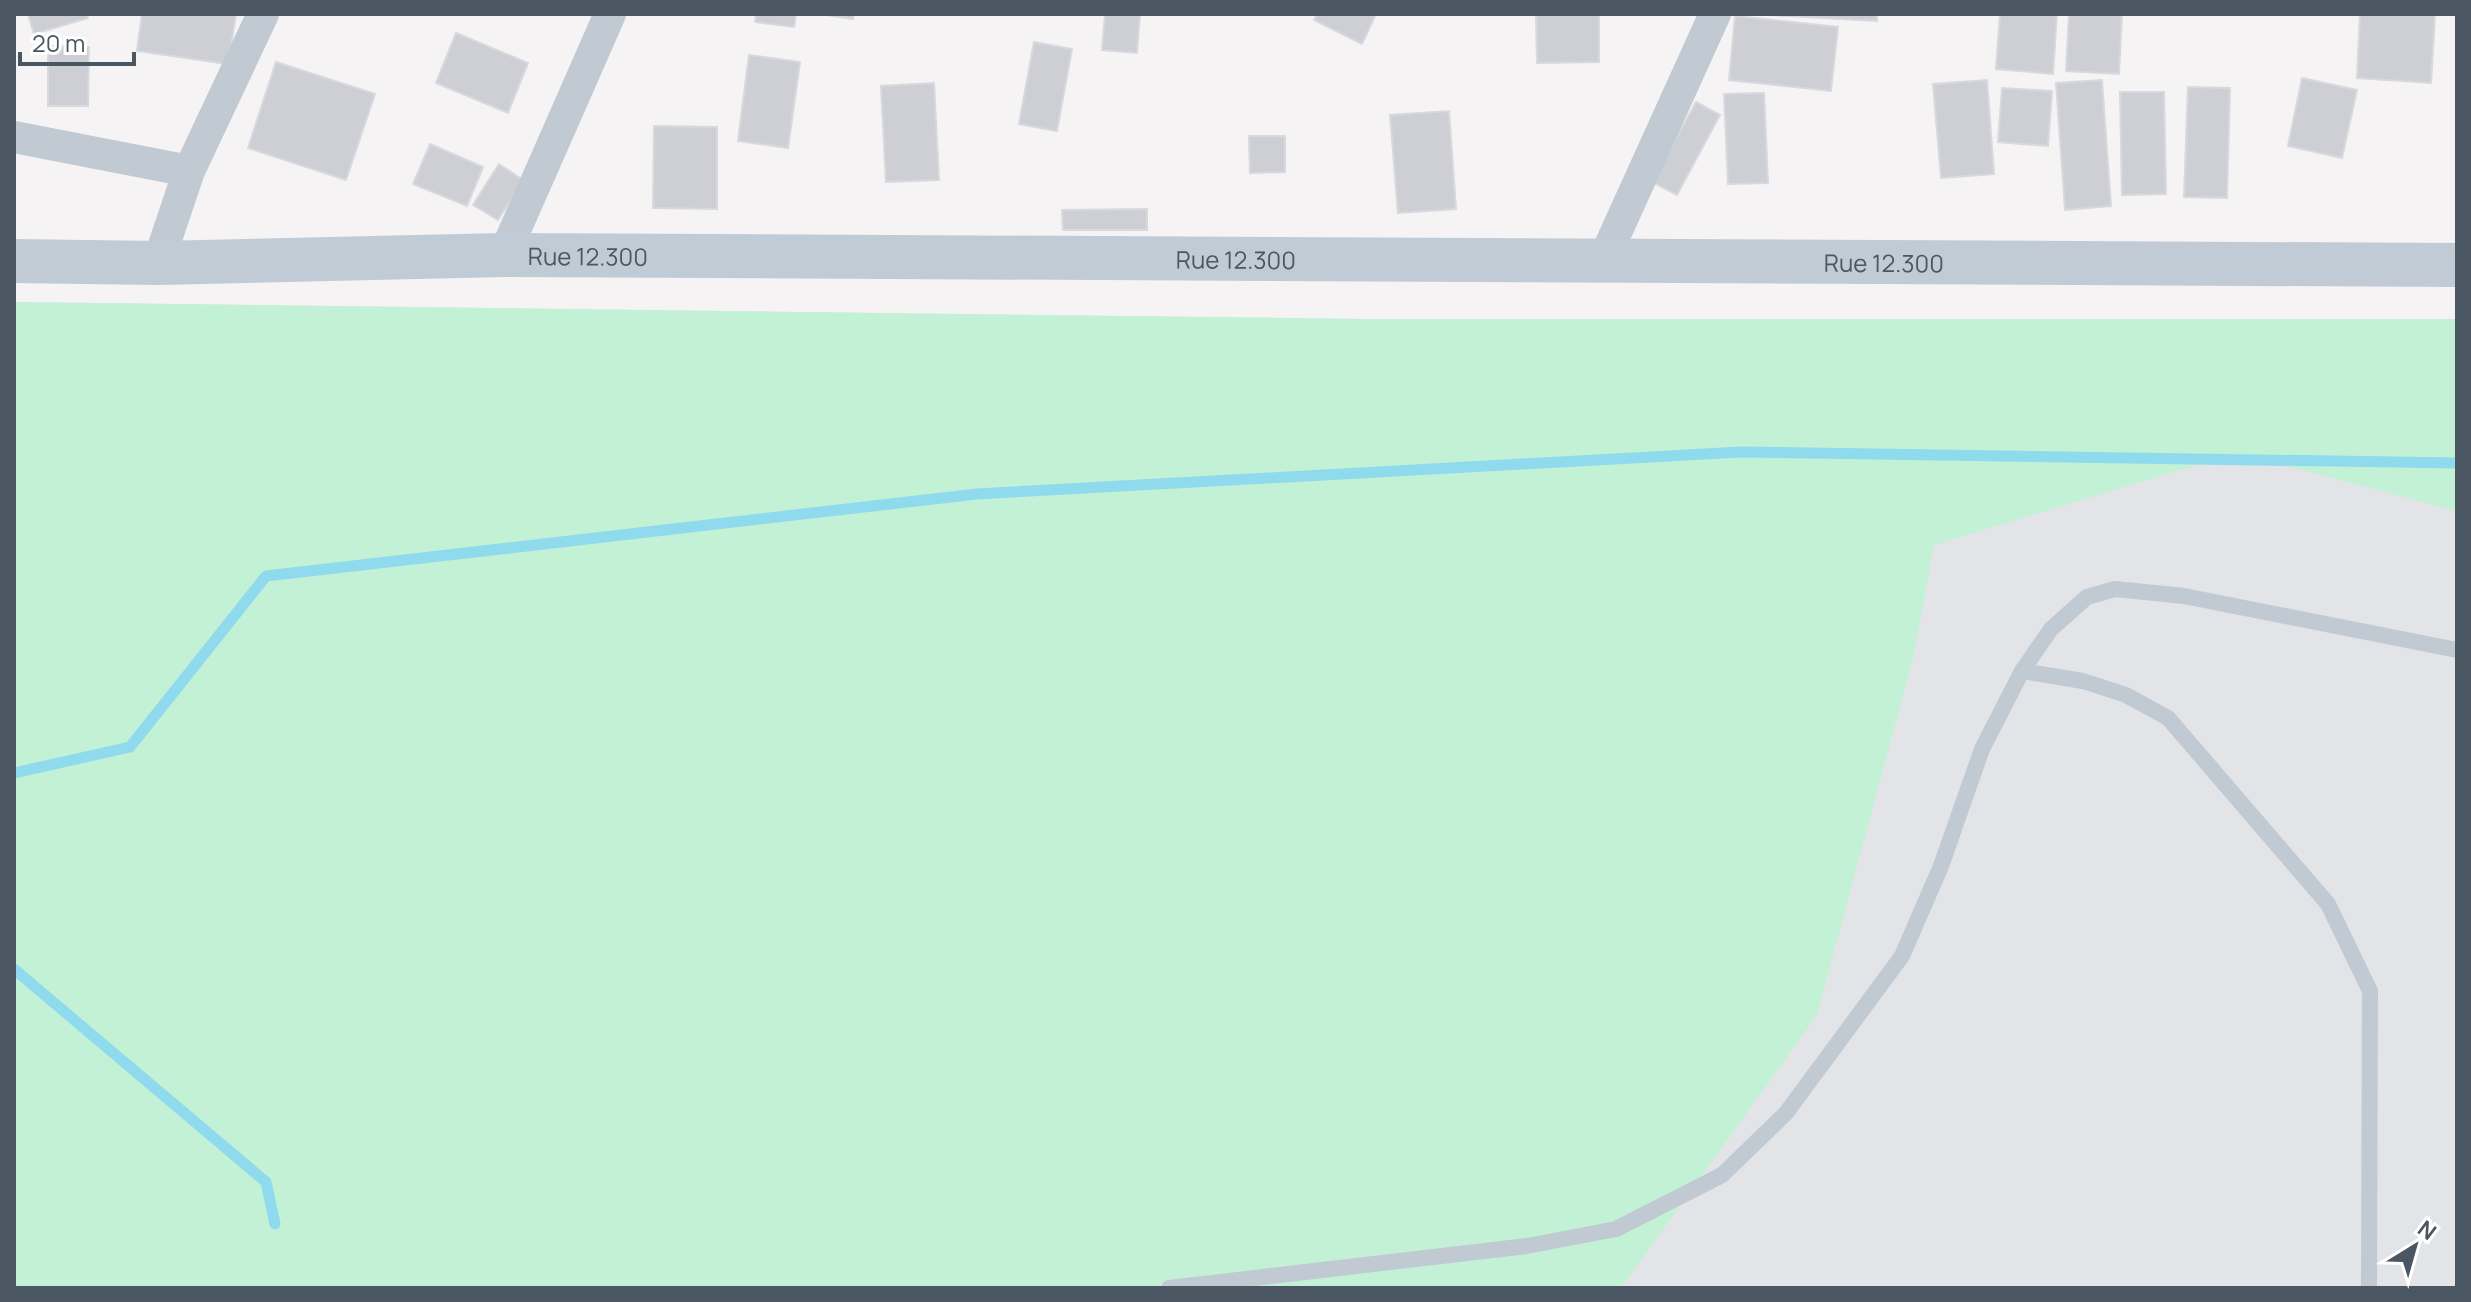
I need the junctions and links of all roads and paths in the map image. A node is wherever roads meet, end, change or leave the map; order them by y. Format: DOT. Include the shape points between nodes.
graph roads {
  1 [pos="263,14"];
  2 [pos="610,14"];
  3 [pos="1715,14"];
  4 [pos="14,137"];
  5 [pos="189,171"];
  6 [pos="504,255"];
  7 [pos="14,261"];
  8 [pos="1603,261"];
  9 [pos="158,263"];
  10 [pos="2457,265"];
  11 [pos="2457,650"];
  12 [pos="2022,671"];
  13 [pos="1169,1288"];
  14 [pos="2369,1288"];
  1 -- 5 [label="street"];
  2 -- 6 [label="street"];
  3 -- 8 [label="street"];
  4 -- 5 [label="street"];
  5 -- 9 [label="street"];
  6 -- 8 [label="street, Rue 12.300"];
  6 -- 9 [label="street, Rue 12.300"];
  7 -- 9 [label="street, Rue 12.300"];
  8 -- 10 [label="street, Rue 12.300"];
  11 -- 12 [label="lane" via="2184,596 2115,589 2087,597 2051,629"];
  12 -- 13 [label="lane" via="1982,749 1902,956 1786,1113 1722,1175 1616,1229 1527,1246"];
  12 -- 14 [label="lane" via="2083,681 2126,695 2168,718 2328,904 2370,991"];
}
